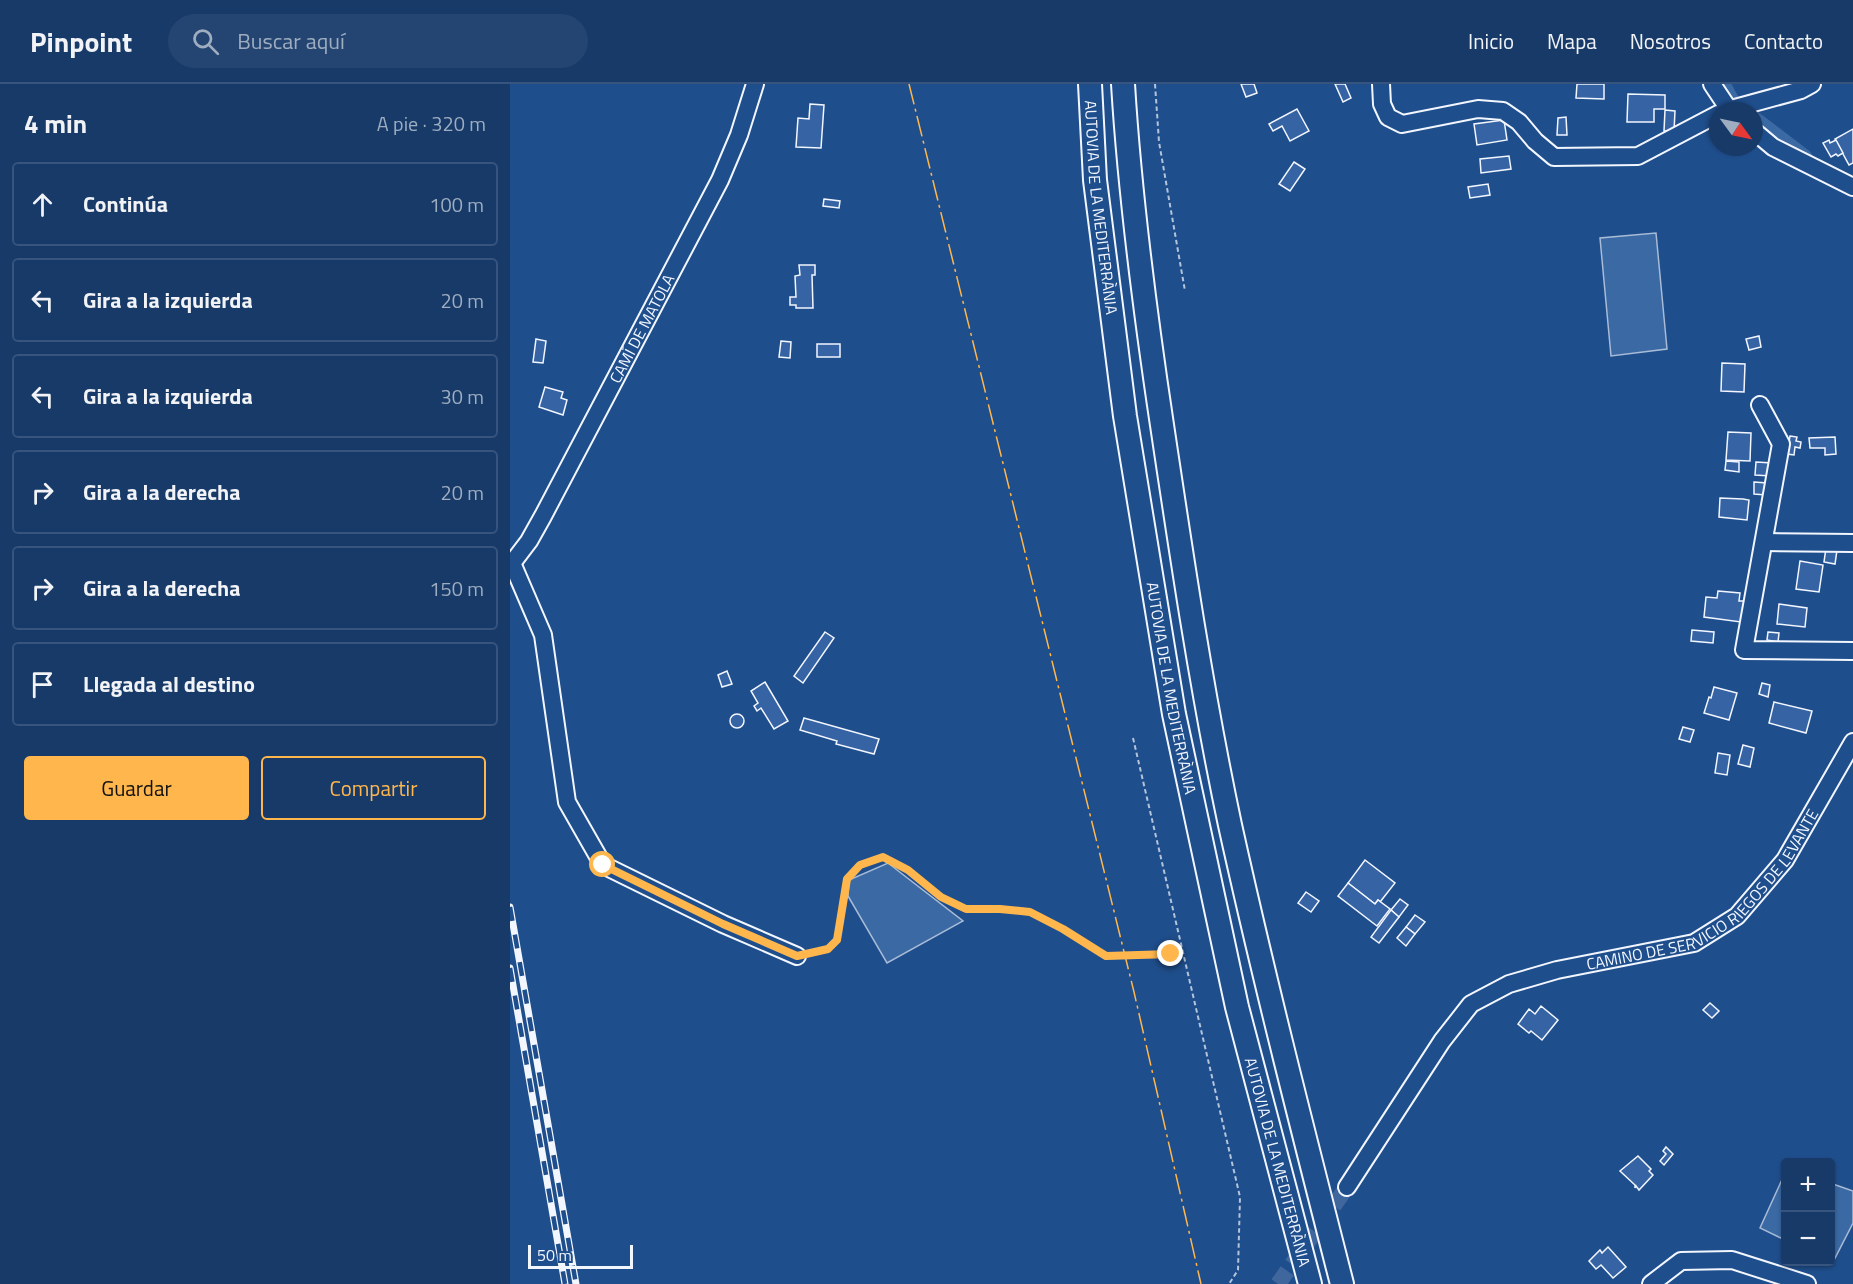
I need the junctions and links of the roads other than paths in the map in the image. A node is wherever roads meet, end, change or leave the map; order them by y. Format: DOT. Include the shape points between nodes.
graph roads {
  1 [pos="755,84"];
  2 [pos="1090,84"];
  3 [pos="1123,84"];
  4 [pos="1381,84"];
  5 [pos="1712,84"];
  6 [pos="1812,84"];
  7 [pos="1721,102"];
  8 [pos="1758,102"];
  9 [pos="1709,119"];
  10 [pos="1763,139"];
  11 [pos="1853,187"];
  12 [pos="1760,405"];
  13 [pos="1764,542"];
  14 [pos="1853,543"];
  15 [pos="511,564"];
  16 [pos="1853,651"];
  17 [pos="1853,742"];
  18 [pos="797,956"];
  19 [pos="1347,1187"];
  20 [pos="1310,1284"];
  21 [pos="1342,1284"];
  22 [pos="1651,1284"];
  23 [pos="1807,1284"];
  1 -- 15 [label="street, CAMÍ DE MATOLA" via="720,180 543,516"];
  2 -- 20 [label="highway, AUTOVIA DE LA MEDITERRÀNIA" via="1095,180 1125,416 1174,714 1238,1007"];
  3 -- 21 [label="highway, AUTOVIA DE LA MEDITERRÀNIA" via="1150,345 1190,617 1240,867"];
  4 -- 9 [label="street" via="1382,104 1388,117 1402,124 1478,109 1503,111 1554,157 1638,156"];
  5 -- 7 [label="street"];
  6 -- 8 [label="street"];
  10 -- 11 [label="street"];
  12 -- 13 [label="street" via="1781,444"];
  13 -- 14 [label="street"];
  13 -- 16 [label="street" via="1744,650"];
  15 -- 18 [label="street" via="543,635 567,802 603,865"];
  17 -- 19 [label="street, CAMINO DE SERVICIO RIEGOS DE LEVANTE" via="1785,860 1737,916 1694,943 1557,970 1509,984 1471,1004 1442,1041"];
  22 -- 23 [label="street" via="1681,1261 1732,1260"];
}
